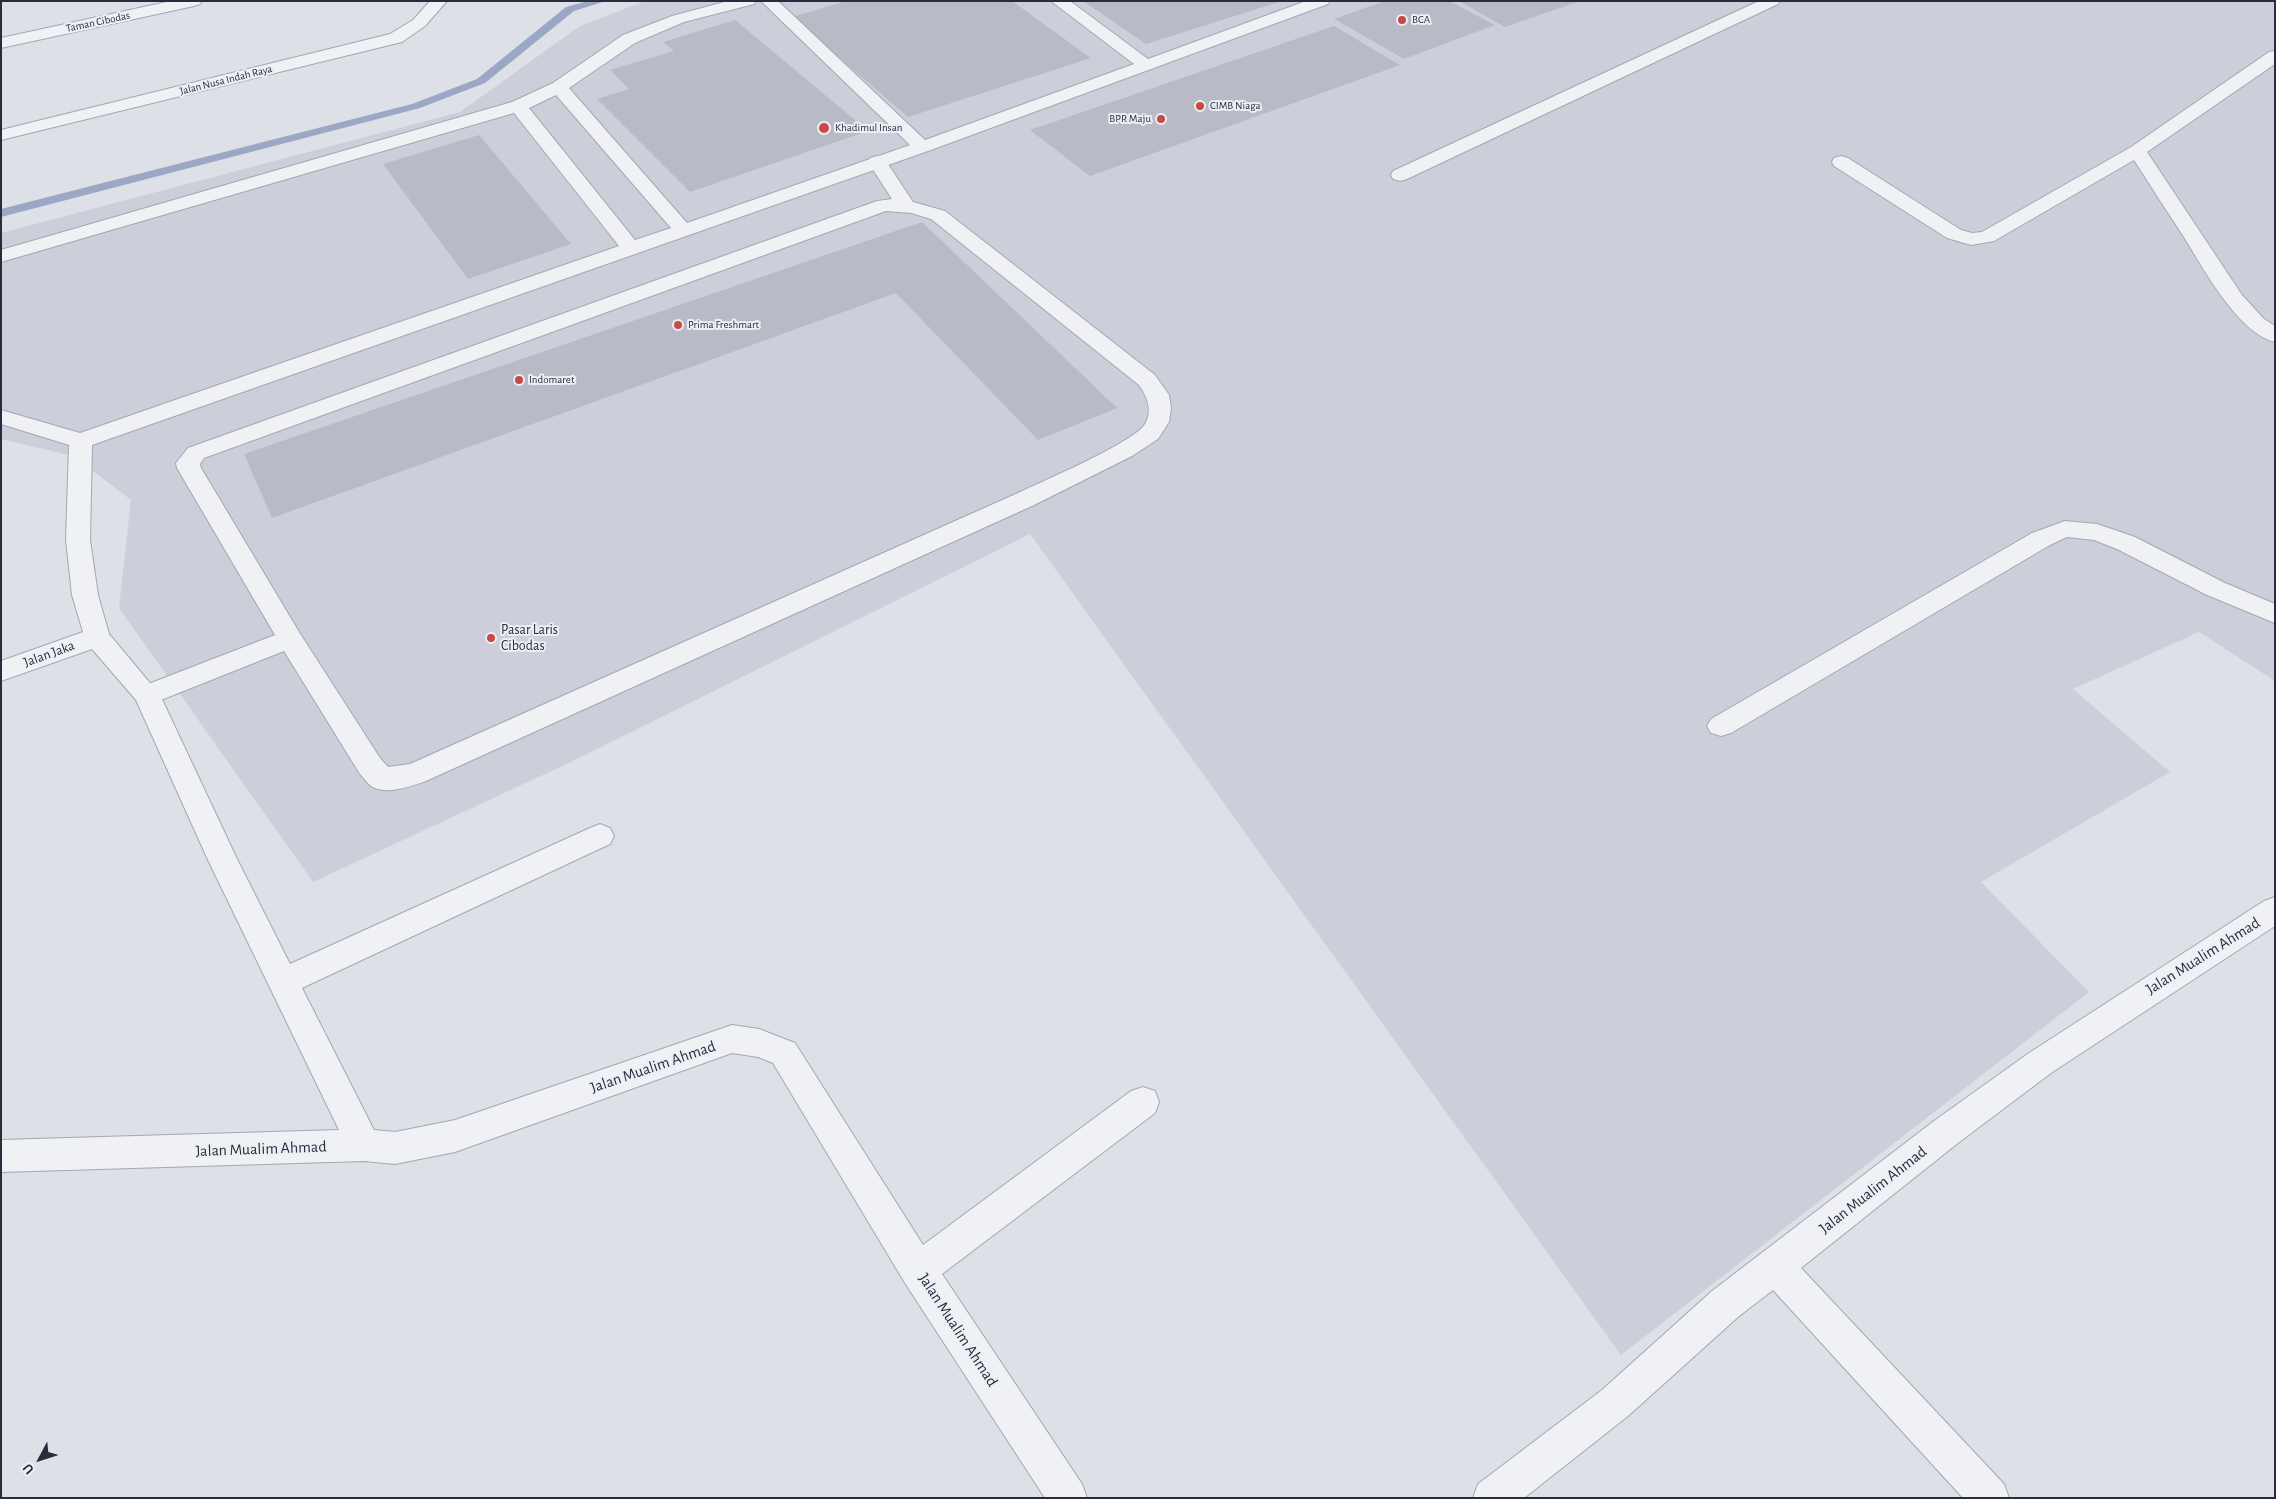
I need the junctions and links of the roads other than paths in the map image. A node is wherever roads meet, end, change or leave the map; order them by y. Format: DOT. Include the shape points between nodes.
graph roads {
  1 [pos="194,1"];
  2 [pos="439,1"];
  3 [pos="748,1"];
  4 [pos="769,1"];
  5 [pos="1059,1"];
  6 [pos="1322,1"];
  7 [pos="1772,1"];
  8 [pos="1,43"];
  9 [pos="2275,56"];
  10 [pos="1146,65"];
  11 [pos="559,87"];
  12 [pos="518,106"];
  13 [pos="1,135"];
  14 [pos="922,147"];
  15 [pos="2137,151"];
  16 [pos="877,162"];
  17 [pos="1841,162"];
  18 [pos="1400,175"];
  19 [pos="905,204"];
  20 [pos="683,230"];
  21 [pos="631,248"];
  22 [pos="1,256"];
  23 [pos="2275,336"];
  24 [pos="1,417"];
  25 [pos="81,441"];
  26 [pos="2275,614"];
  27 [pos="97,637"];
  28 [pos="290,639"];
  29 [pos="1,671"];
  30 [pos="147,696"];
  31 [pos="1721,726"];
  32 [pos="600,836"];
  33 [pos="2275,910"];
  34 [pos="284,982"];
  35 [pos="1143,1102"];
  36 [pos="364,1146"];
  37 [pos="1,1156"];
  38 [pos="1776,1266"];
  39 [pos="918,1270"];
  40 [pos="1495,1497"];
  41 [pos="1068,1498"];
  42 [pos="1990,1498"];
  1 -- 8 [label="street, Taman Cibodas"];
  2 -- 13 [label="street, Jalan Nusa Indah Raya" via="419,23 396,38"];
  3 -- 11 [label="street" via="678,19 629,39"];
  4 -- 14 [label="street"];
  5 -- 10 [label="street"];
  6 -- 10 [label="street"];
  7 -- 18 [label="street"];
  9 -- 15 [label="street"];
  10 -- 14 [label="street"];
  11 -- 12 [label="street"];
  11 -- 20 [label="street"];
  12 -- 21 [label="street"];
  12 -- 22 [label="street"];
  14 -- 16 [label="street"];
  15 -- 17 [label="street" via="1987,238 1971,239 1954,234"];
  15 -- 23 [label="street" via="2234,298 2257,323"];
  16 -- 19 [label="street"];
  16 -- 20 [label="street"];
  19 -- 28 [label="street" via="884,205 196,453 188,463 189,468"];
  19 -- 28 [label="street" via="938,215 1147,380 1158,395 1160,408 1158,422 1150,434 1124,451 1026,499 416,773 397,778 380,778 370,766"];
  20 -- 21 [label="street"];
  21 -- 25 [label="street"];
  24 -- 25 [label="street"];
  25 -- 27 [label="street" via="78,540 85,595"];
  26 -- 31 [label="street" via="2126,543 2097,532 2065,529 2041,539"];
  27 -- 29 [label="street, Jalan Jaka"];
  27 -- 30 [label="street"];
  28 -- 30 [label="street"];
  30 -- 34 [label="street"];
  32 -- 34 [label="street"];
  33 -- 38 [label="street, Jalan Mualim Ahmad" via="2040,1063 1946,1132"];
  34 -- 36 [label="street"];
  35 -- 39 [label="street"];
  36 -- 37 [label="street, Jalan Mualim Ahmad"];
  36 -- 39 [label="street, Jalan Mualim Ahmad" via="395,1148 455,1136 732,1039 759,1043 784,1053"];
  38 -- 40 [label="street, Jalan Mualim Ahmad" via="1725,1304 1614,1403"];
  38 -- 42 [label="street"];
  39 -- 41 [label="street, Jalan Mualim Ahmad"];
}
